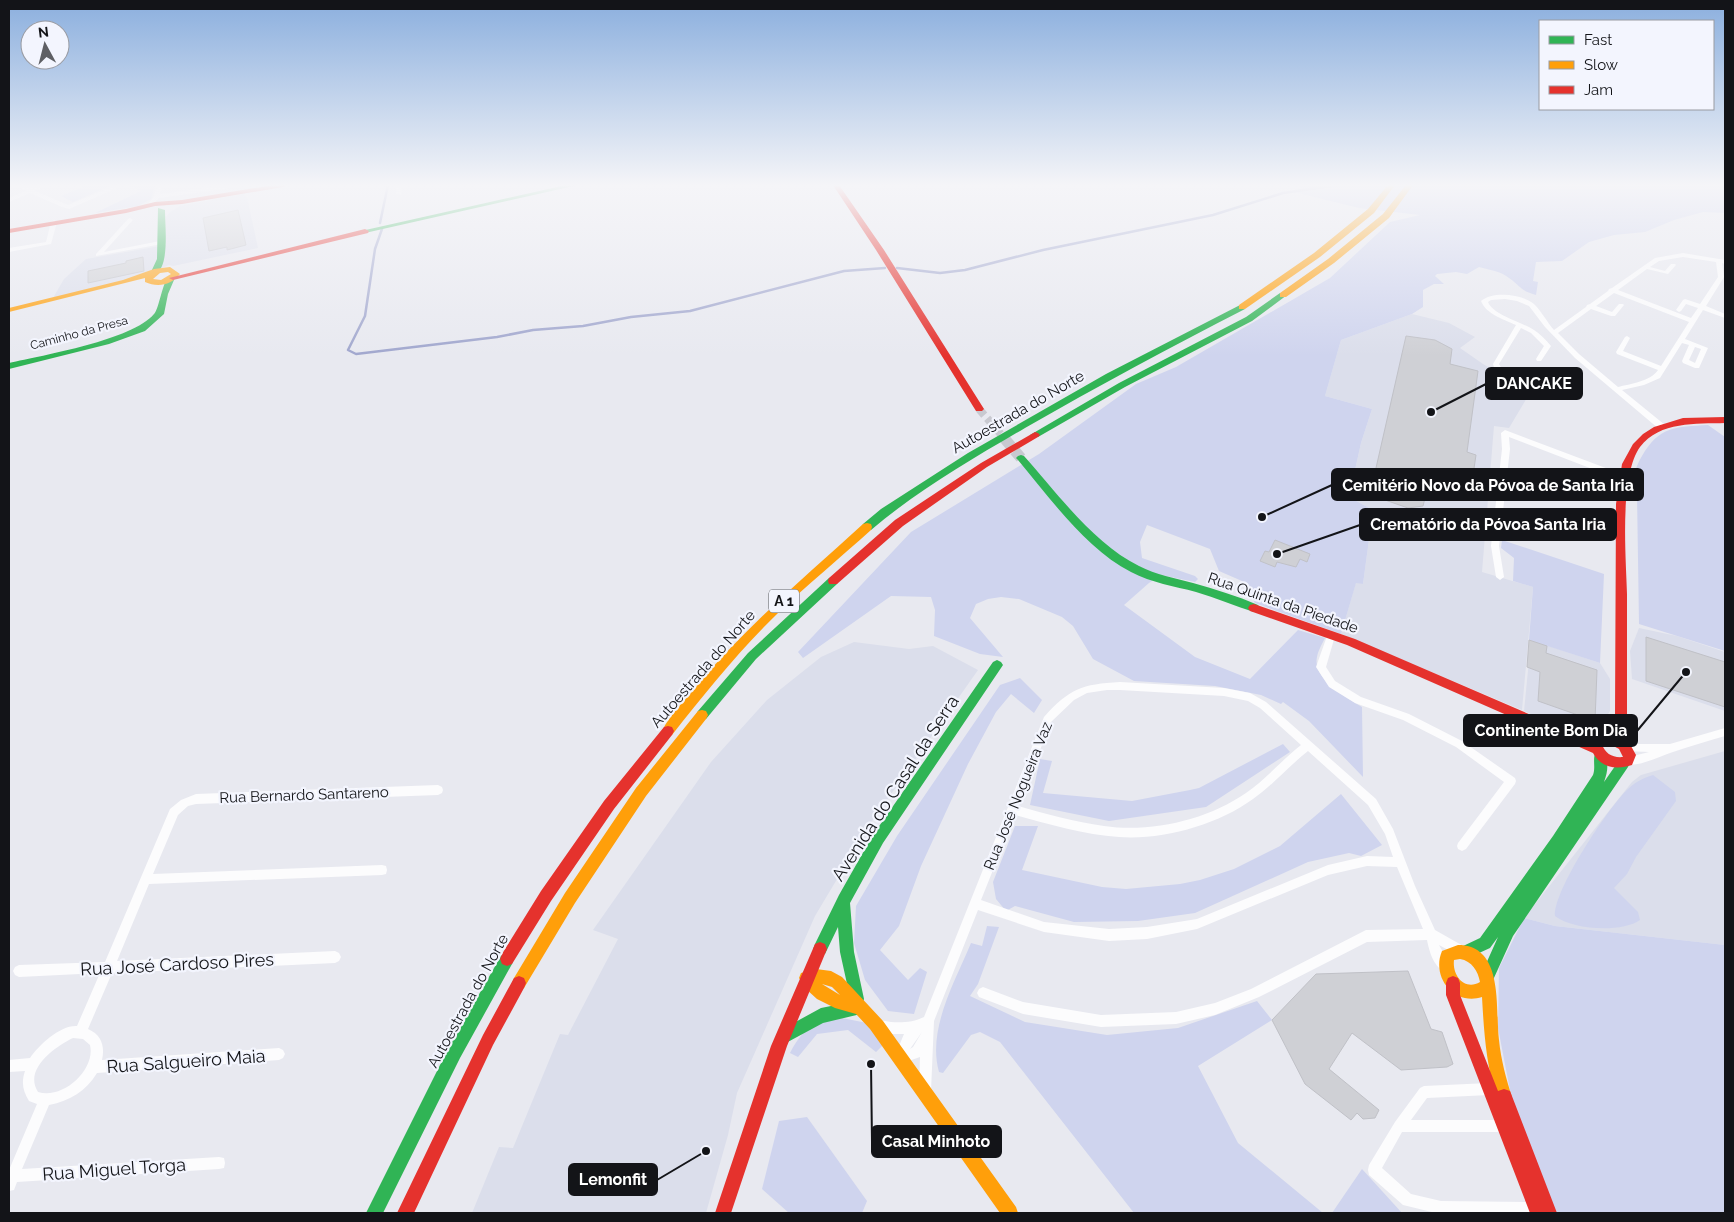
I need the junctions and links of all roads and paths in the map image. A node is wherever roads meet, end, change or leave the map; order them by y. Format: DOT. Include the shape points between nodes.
graph roads {
  1 [pos="108,242"];
  2 [pos="314,242"];
  3 [pos="875,242"];
  4 [pos="1333,242"];
  5 [pos="1354,242"];
  6 [pos="49,243"];
  7 [pos="160,243"];
  8 [pos="9,250"];
  9 [pos="161,259"];
  10 [pos="1722,262"];
  11 [pos="1673,265"];
  12 [pos="1645,267"];
  13 [pos="170,274"];
  14 [pos="153,278"];
  15 [pos="1717,283"];
  16 [pos="1725,286"];
  17 [pos="1611,290"];
  18 [pos="164,294"];
  19 [pos="1621,305"];
  20 [pos="1589,306"];
  21 [pos="1702,307"];
  22 [pos="1679,310"];
  23 [pos="9,311"];
  24 [pos="1725,316"];
  25 [pos="1692,321"];
  26 [pos="1521,325"];
  27 [pos="1554,333"];
  28 [pos="1627,338"];
  29 [pos="1680,340"];
  30 [pos="1693,344"];
  31 [pos="1540,358"];
  32 [pos="9,366"];
  33 [pos="1662,369"];
  34 [pos="1539,375"];
  35 [pos="1618,389"];
  36 [pos="979,409"];
  37 [pos="1725,420"];
  38 [pos="1662,427"];
  39 [pos="1021,458"];
  40 [pos="1624,478"];
  41 [pos="1500,577"];
  42 [pos="1332,636"];
  43 [pos="997,665"];
  44 [pos="1621,716"];
  45 [pos="1725,732"];
  46 [pos="1309,745"];
  47 [pos="1600,745"];
  48 [pos="1626,747"];
  49 [pos="1670,748"];
  50 [pos="1626,762"];
  51 [pos="438,790"];
  52 [pos="1011,809"];
  53 [pos="174,812"];
  54 [pos="1462,846"];
  55 [pos="1400,862"];
  56 [pos="382,870"];
  57 [pos="146,879"];
  58 [pos="844,900"];
  59 [pos="974,903"];
  60 [pos="1431,934"];
  61 [pos="1464,952"];
  62 [pos="334,957"];
  63 [pos="1444,965"];
  64 [pos="109,966"];
  65 [pos="19,971"];
  66 [pos="806,978"];
  67 [pos="1488,980"];
  68 [pos="1453,983"];
  69 [pos="983,993"];
  70 [pos="860,1008"];
  71 [pos="878,1026"];
  72 [pos="925,1027"];
  73 [pos="81,1032"];
  74 [pos="784,1036"];
  75 [pos="279,1054"];
  76 [pos="900,1058"];
  77 [pos="32,1064"];
  78 [pos="9,1066"];
  79 [pos="93,1067"];
  80 [pos="1490,1089"];
  81 [pos="925,1092"];
  82 [pos="45,1100"];
  83 [pos="1399,1126"];
  84 [pos="1504,1126"];
  85 [pos="219,1163"];
  86 [pos="10,1179"];
  87 [pos="1541,1212"];
  88 [pos="374,1213"];
  89 [pos="405,1213"];
  90 [pos="723,1213"];
  91 [pos="1010,1213"];
  1 -- 7 [label="street" via="98,255"];
  2 -- 13 [label="main road"];
  3 -- 36 [label="main road"];
  4 -- 88 [label="main road, Autoestrada do Norte / A 1" via="1235,312 1109,376 971,455 885,512 782,602 697,694 609,805 546,896 489,988"];
  5 -- 89 [label="main road, Autoestrada do Norte / A 1" via="1249,319 1122,385 984,465 899,523 752,656 642,792 570,898 488,1040"];
  6 -- 8 [label="street"];
  7 -- 9 [label="main road"];
  9 -- 13 [label="main road"];
  9 -- 14 [label="main road"];
  10 -- 12 [label="street" via="1675,256 1657,259"];
  10 -- 15 [label="street"];
  11 -- 12 [label="street" via="1666,274"];
  12 -- 17 [label="street"];
  13 -- 14 [label="main road"];
  13 -- 18 [label="main road, Caminho da Presa"];
  14 -- 18 [label="main road"];
  14 -- 23 [label="main road"];
  15 -- 16 [label="street"];
  15 -- 21 [label="street"];
  17 -- 20 [label="street"];
  17 -- 25 [label="street"];
  18 -- 32 [label="main road, Caminho da Presa" via="160,314 142,329 106,342"];
  19 -- 20 [label="street" via="1613,315"];
  20 -- 27 [label="street"];
  21 -- 22 [label="street" via="1685,301"];
  21 -- 24 [label="street"];
  21 -- 25 [label="street"];
  25 -- 29 [label="street"];
  26 -- 27 [label="street" via="1496,314 1484,301 1495,297 1519,299 1531,305"];
  26 -- 31 [label="street" via="1548,346"];
  26 -- 34 [label="street" via="1496,364 1497,368 1533,387"];
  27 -- 35 [label="street"];
  28 -- 33 [label="street" via="1618,352"];
  29 -- 30 [label="street"];
  29 -- 33 [label="street"];
  33 -- 35 [label="street" via="1649,381"];
  35 -- 38 [label="street"];
  37 -- 38 [label="main road" via="1694,420"];
  38 -- 40 [label="main road" via="1638,444 1629,459"];
  39 -- 42 [label="main road, Rua Quinta da Piedade" via="1092,536 1120,560 1158,579 1202,589"];
  40 -- 41 [label="street" via="1505,433 1495,546"];
  40 -- 44 [label="main road" via="1621,512"];
  42 -- 47 [label="main road, Rua Quinta da Piedade" via="1566,735"];
  42 -- 54 [label="street" via="1321,667 1332,684 1358,700 1406,717 1459,744 1511,781"];
  43 -- 58 [label="main road, Avenida do Casal da Serra" via="878,839"];
  44 -- 47 [label="main road"];
  44 -- 48 [label="main road"];
  45 -- 49 [label="street"];
  46 -- 52 [label="street" via="1244,800 1195,822 1140,832 1105,831"];
  46 -- 52 [label="street, Rua José Nogueira Vaz" via="1250,696 1120,686 1081,691 1064,700 1047,720"];
  46 -- 55 [label="street, Rua José Nogueira Vaz" via="1372,802 1389,832"];
  47 -- 48 [label="main road" via="1616,739"];
  47 -- 50 [label="main road" via="1615,763"];
  47 -- 61 [label="main road" via="1602,769 1599,778 1577,813 1485,942"];
  48 -- 49 [label="street"];
  48 -- 50 [label="main road" via="1630,755"];
  49 -- 50 [label="street"];
  50 -- 67 [label="main road" via="1508,931"];
  51 -- 53 [label="street, Rua Bernardo Santareno" via="196,799"];
  52 -- 59 [label="street, Rua José Nogueira Vaz"];
  53 -- 57 [label="street"];
  55 -- 59 [label="street" via="1348,864 1197,924 1147,933 1109,934 1044,926"];
  55 -- 60 [label="street, Rua José Nogueira Vaz"];
  56 -- 57 [label="street"];
  57 -- 64 [label="street"];
  58 -- 66 [label="main road, Avenida do Casal da Serra"];
  58 -- 70 [label="main road" via="846,960"];
  59 -- 72 [label="street, Rua José Nogueira Vaz"];
  60 -- 61 [label="street"];
  60 -- 63 [label="street, Rua José Nogueira Vaz" via="1435,951"];
  60 -- 69 [label="street" via="1366,936 1255,993 1215,1009 1176,1018 1101,1021 1023,1008"];
  61 -- 63 [label="main road" via="1456,951 1447,956"];
  61 -- 67 [label="main road" via="1482,963"];
  62 -- 64 [label="street, Rua José Cardoso Pires"];
  63 -- 68 [label="main road"];
  64 -- 65 [label="street, Rua José Cardoso Pires"];
  64 -- 73 [label="street"];
  66 -- 70 [label="main road" via="825,998"];
  66 -- 70 [label="main road" via="819,974 836,980"];
  66 -- 74 [label="main road, Avenida do Casal da Serra"];
  67 -- 68 [label="main road" via="1480,992 1474,993"];
  67 -- 87 [label="main road" via="1490,1038 1498,1074"];
  68 -- 80 [label="main road" via="1453,995"];
  70 -- 71 [label="main road"];
  70 -- 74 [label="main road" via="821,1016"];
  71 -- 72 [label="street" via="895,1030"];
  71 -- 76 [label="main road"];
  72 -- 76 [label="street, Rua José Nogueira Vaz" via="923,1046 917,1052"];
  72 -- 81 [label="street, Rua José Nogueira Vaz"];
  73 -- 77 [label="street" via="54,1040"];
  73 -- 79 [label="street" via="90,1034 98,1047"];
  74 -- 90 [label="main road, Avenida do Casal da Serra" via="770,1067"];
  75 -- 79 [label="street, Rua Salgueiro Maia"];
  76 -- 81 [label="main road"];
  77 -- 78 [label="street"];
  77 -- 82 [label="street" via="27,1085 30,1093"];
  79 -- 82 [label="street" via="72,1090"];
  80 -- 83 [label="street" via="1424,1092"];
  80 -- 84 [label="main road"];
  81 -- 91 [label="main road"];
  82 -- 86 [label="street"];
  83 -- 84 [label="street"];
  83 -- 87 [label="street" via="1374,1170 1408,1200 1441,1208"];
  84 -- 87 [label="main road"];
  85 -- 86 [label="street, Rua Miguel Torga"];
}
